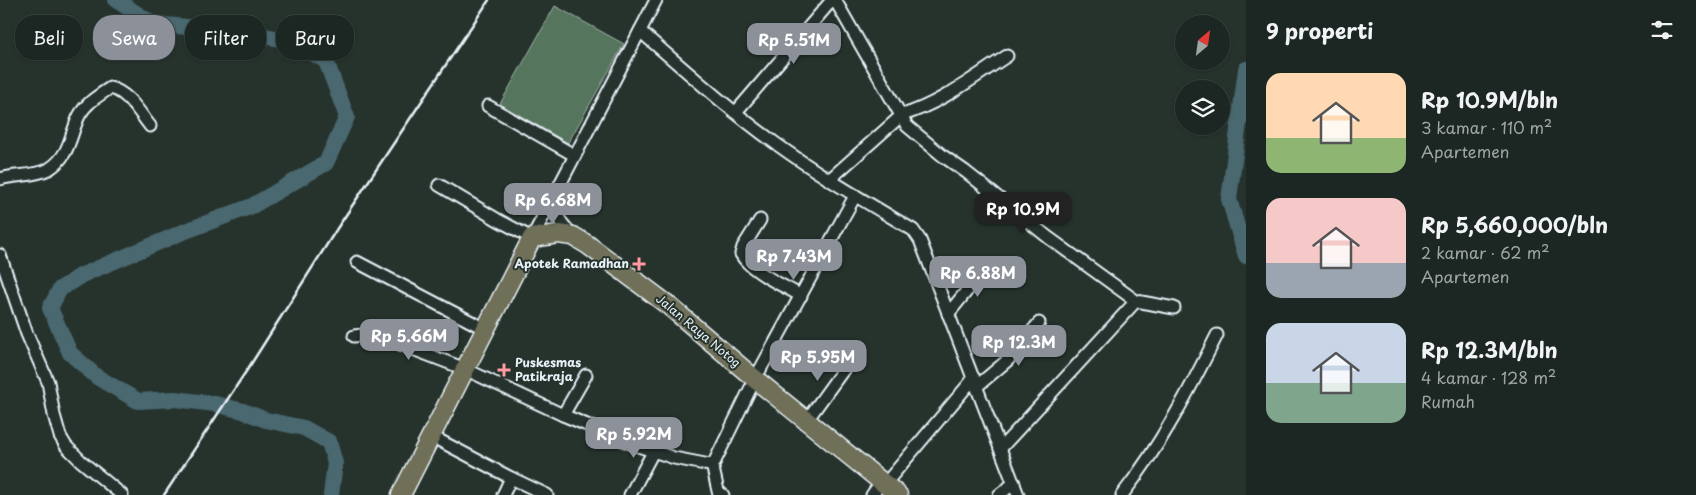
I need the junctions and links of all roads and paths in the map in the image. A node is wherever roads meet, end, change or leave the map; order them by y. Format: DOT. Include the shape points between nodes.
graph roads {
  1 [pos="656,0"];
  2 [pos="834,0"];
  3 [pos="640,31"];
  4 [pos="1007,56"];
  5 [pos="488,106"];
  6 [pos="736,112"];
  7 [pos="902,115"];
  8 [pos="150,126"];
  9 [pos="574,155"];
  10 [pos="0,179"];
  11 [pos="829,180"];
  12 [pos="439,185"];
  13 [pos="855,196"];
  14 [pos="551,201"];
  15 [pos="760,220"];
  16 [pos="573,236"];
  17 [pos="532,238"];
  18 [pos="0,255"];
  19 [pos="358,262"];
  20 [pos="987,266"];
  21 [pos="801,296"];
  22 [pos="1136,301"];
  23 [pos="1174,308"];
  24 [pos="948,314"];
  25 [pos="1039,323"];
  26 [pos="485,329"];
  27 [pos="1218,335"];
  28 [pos="354,336"];
  29 [pos="851,359"];
  30 [pos="465,369"];
  31 [pos="586,375"];
  32 [pos="755,379"];
  33 [pos="975,383"];
  34 [pos="563,415"];
  35 [pos="807,420"];
  36 [pos="431,436"];
  37 [pos="1000,449"];
  38 [pos="653,452"];
  39 [pos="712,464"];
  40 [pos="511,478"];
  41 [pos="1014,483"];
  42 [pos="884,489"];
  43 [pos="122,495"];
  44 [pos="401,495"];
  45 [pos="503,495"];
  46 [pos="547,495"];
  47 [pos="630,495"];
  48 [pos="723,495"];
  49 [pos="999,495"];
  50 [pos="1018,495"];
  51 [pos="1122,495"];
  1 -- 3 [label="street"];
  2 -- 6 [label="street"];
  2 -- 7 [label="street"];
  3 -- 6 [label="street"];
  3 -- 9 [label="street"];
  4 -- 7 [label="street" via="950,93"];
  5 -- 9 [label="street"];
  6 -- 11 [label="street"];
  7 -- 11 [label="street"];
  7 -- 22 [label="street" via="907,126 943,156"];
  8 -- 10 [label="street" via="126,96 110,88 87,104 79,116 71,141 49,169"];
  9 -- 14 [label="street"];
  11 -- 13 [label="street"];
  12 -- 17 [label="street"];
  13 -- 21 [label="street"];
  13 -- 24 [label="street" via="913,230 920,240"];
  14 -- 16 [label="street" via="554,212"];
  14 -- 17 [label="street"];
  15 -- 21 [label="street" via="743,247 741,254 744,260"];
  16 -- 17 [label="highway" via="558,234"];
  16 -- 32 [label="highway, Jalan Raya Notog" via="668,305"];
  17 -- 26 [label="highway"];
  18 -- 43 [label="street" via="27,334 48,382 60,436 81,461"];
  19 -- 26 [label="street"];
  20 -- 24 [label="street"];
  21 -- 32 [label="street"];
  22 -- 23 [label="street"];
  22 -- 37 [label="street"];
  24 -- 33 [label="street"];
  25 -- 33 [label="street" via="1008,360"];
  26 -- 30 [label="highway"];
  27 -- 51 [label="street" via="1156,448"];
  28 -- 30 [label="street" via="379,336"];
  29 -- 35 [label="street"];
  30 -- 34 [label="street"];
  30 -- 36 [label="highway"];
  31 -- 34 [label="street"];
  32 -- 35 [label="highway, Jalan Raya Notog"];
  32 -- 39 [label="street"];
  33 -- 37 [label="street"];
  33 -- 42 [label="street"];
  34 -- 38 [label="street"];
  35 -- 42 [label="highway, Jalan Raya Notog"];
  36 -- 40 [label="street"];
  36 -- 44 [label="highway"];
  37 -- 41 [label="street"];
  38 -- 39 [label="street"];
  38 -- 47 [label="street"];
  39 -- 48 [label="street" via="718,491"];
  40 -- 45 [label="street"];
  40 -- 46 [label="street"];
  41 -- 49 [label="street"];
  41 -- 50 [label="street"];
}
